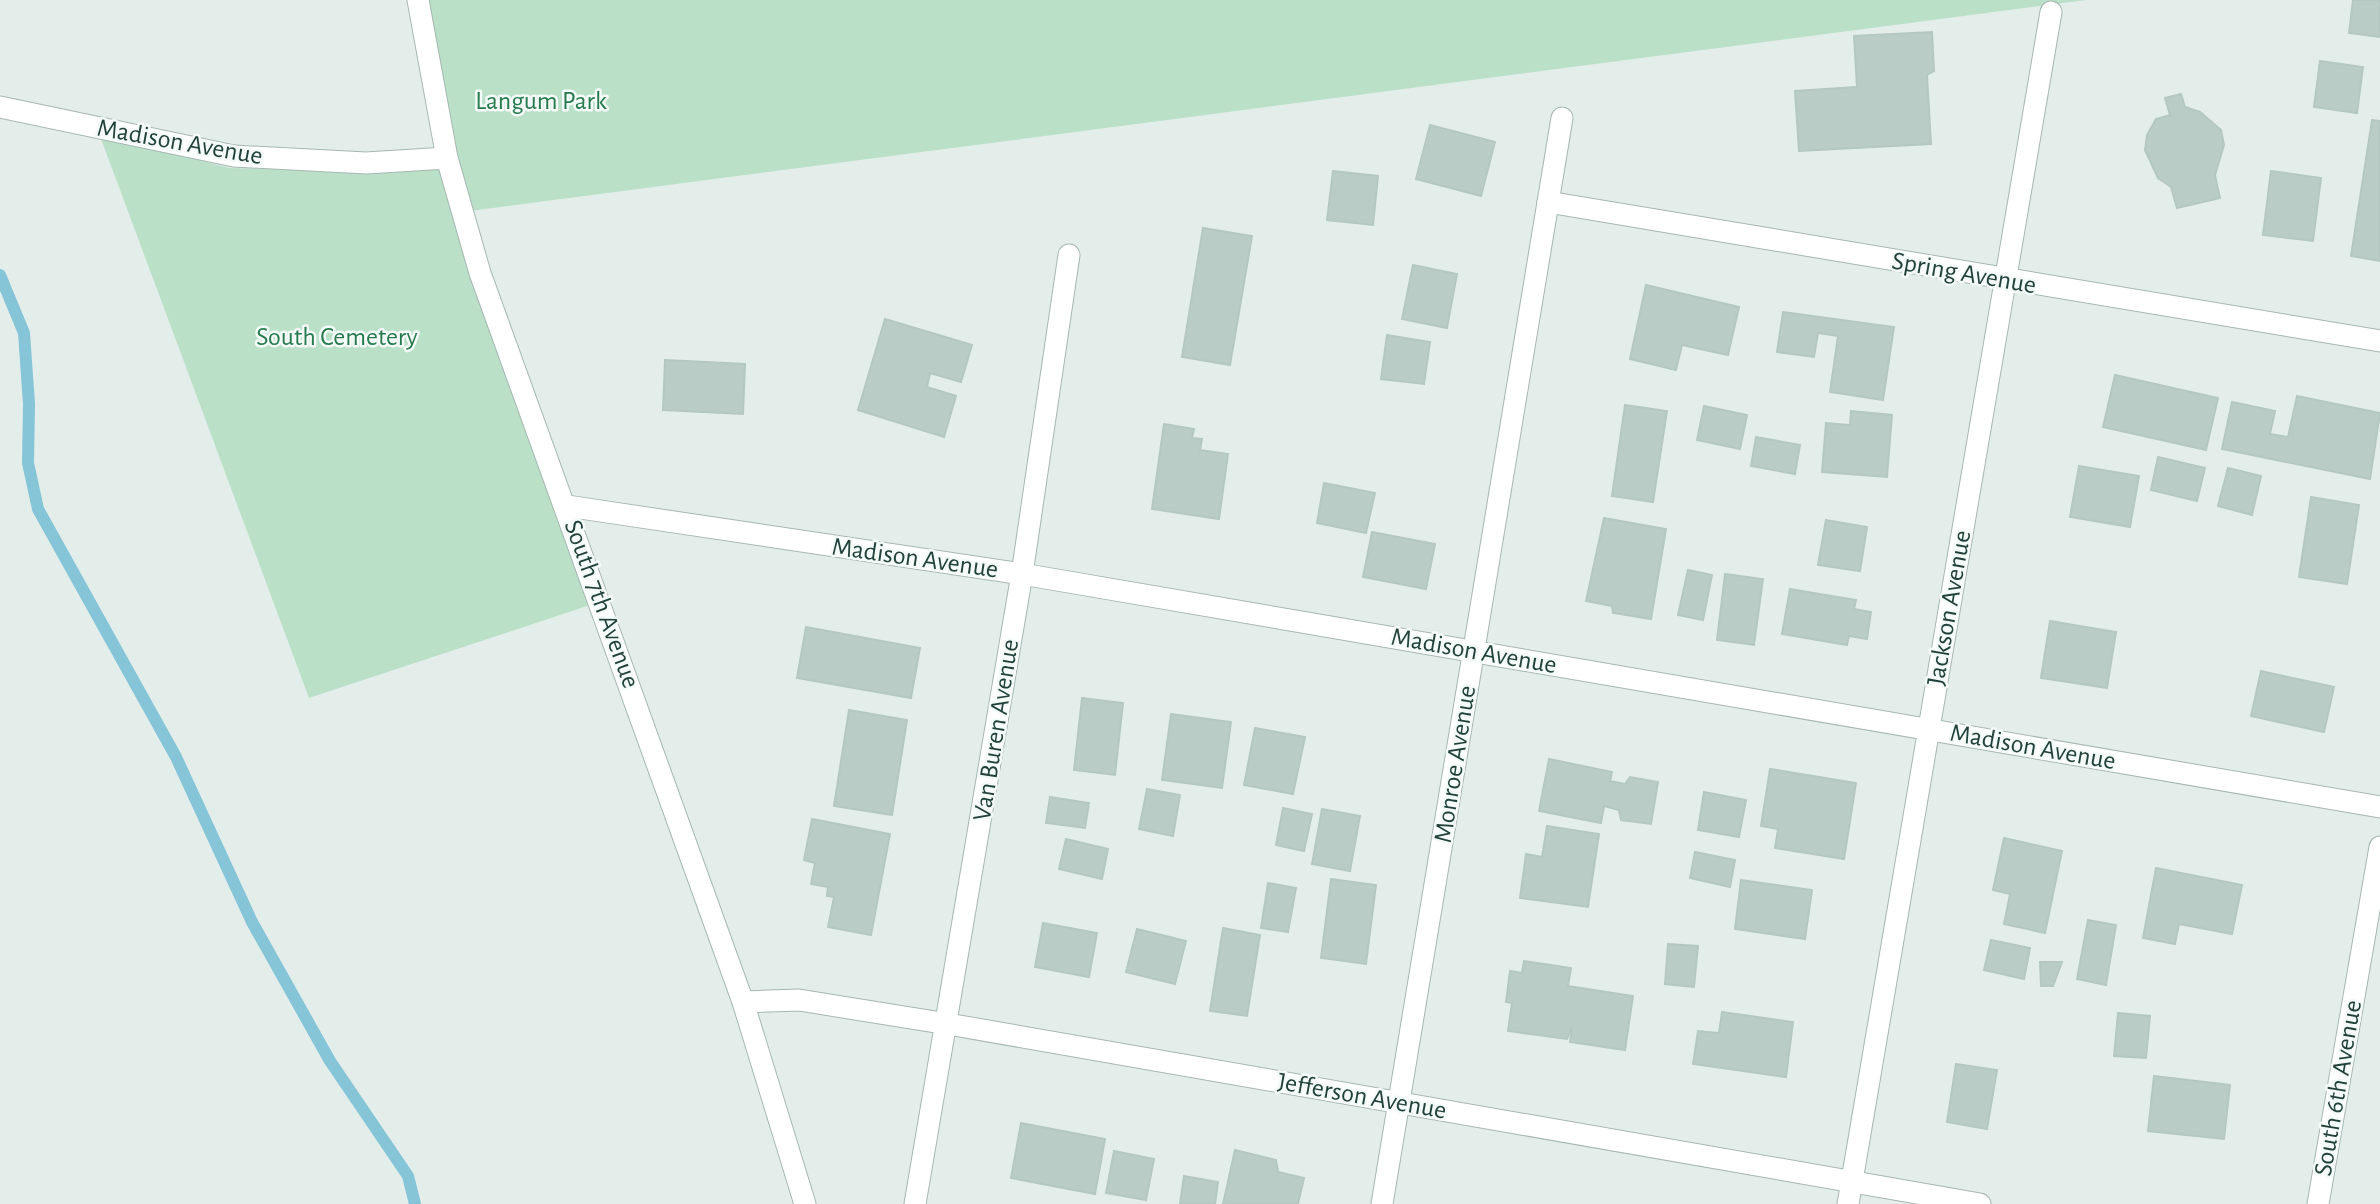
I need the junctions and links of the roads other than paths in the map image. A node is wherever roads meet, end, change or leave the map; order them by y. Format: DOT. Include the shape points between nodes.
graph roads {
  1 [pos="418,0"];
  2 [pos="2051,12"];
  3 [pos="0,107"];
  4 [pos="1562,118"];
  5 [pos="447,158"];
  6 [pos="1548,202"];
  7 [pos="1069,255"];
  8 [pos="2005,280"];
  9 [pos="2380,341"];
  10 [pos="567,506"];
  11 [pos="1022,574"];
  12 [pos="1474,651"];
  13 [pos="1929,729"];
  14 [pos="2380,807"];
  15 [pos="2380,847"];
  16 [pos="743,1002"];
  17 [pos="947,1024"];
  18 [pos="1398,1102"];
  19 [pos="1852,1181"];
  20 [pos="805,1204"];
  21 [pos="915,1204"];
  22 [pos="1382,1204"];
  23 [pos="1848,1204"];
  24 [pos="1980,1204"];
  25 [pos="2318,1204"];
  1 -- 5 [label="street, South 7th Avenue"];
  2 -- 8 [label="street, Jackson Avenue"];
  3 -- 5 [label="street, Madison Avenue" via="234,156 366,163"];
  4 -- 6 [label="street, Monroe Avenue"];
  5 -- 10 [label="street, South 7th Avenue" via="480,273"];
  6 -- 8 [label="street, Spring Avenue"];
  6 -- 12 [label="street, Monroe Avenue"];
  7 -- 11 [label="street, Van Buren Avenue"];
  8 -- 9 [label="street, Spring Avenue"];
  8 -- 13 [label="street, Jackson Avenue"];
  10 -- 11 [label="street, Madison Avenue"];
  10 -- 16 [label="street, South 7th Avenue"];
  11 -- 12 [label="street, Madison Avenue"];
  11 -- 17 [label="street, Van Buren Avenue"];
  12 -- 13 [label="street, Madison Avenue"];
  12 -- 18 [label="street, Monroe Avenue"];
  13 -- 14 [label="street, Madison Avenue"];
  13 -- 19 [label="street, Jackson Avenue"];
  15 -- 25 [label="street, South 6th Avenue"];
  16 -- 17 [label="street, Jefferson Avenue" via="799,1000"];
  16 -- 20 [label="street, South 7th Avenue"];
  17 -- 18 [label="street, Jefferson Avenue"];
  17 -- 21 [label="street, Van Buren Avenue"];
  18 -- 19 [label="street, Jefferson Avenue"];
  18 -- 22 [label="street, Monroe Avenue"];
  19 -- 23 [label="street, Jackson Avenue"];
  19 -- 24 [label="street, Jefferson Avenue"];
}
